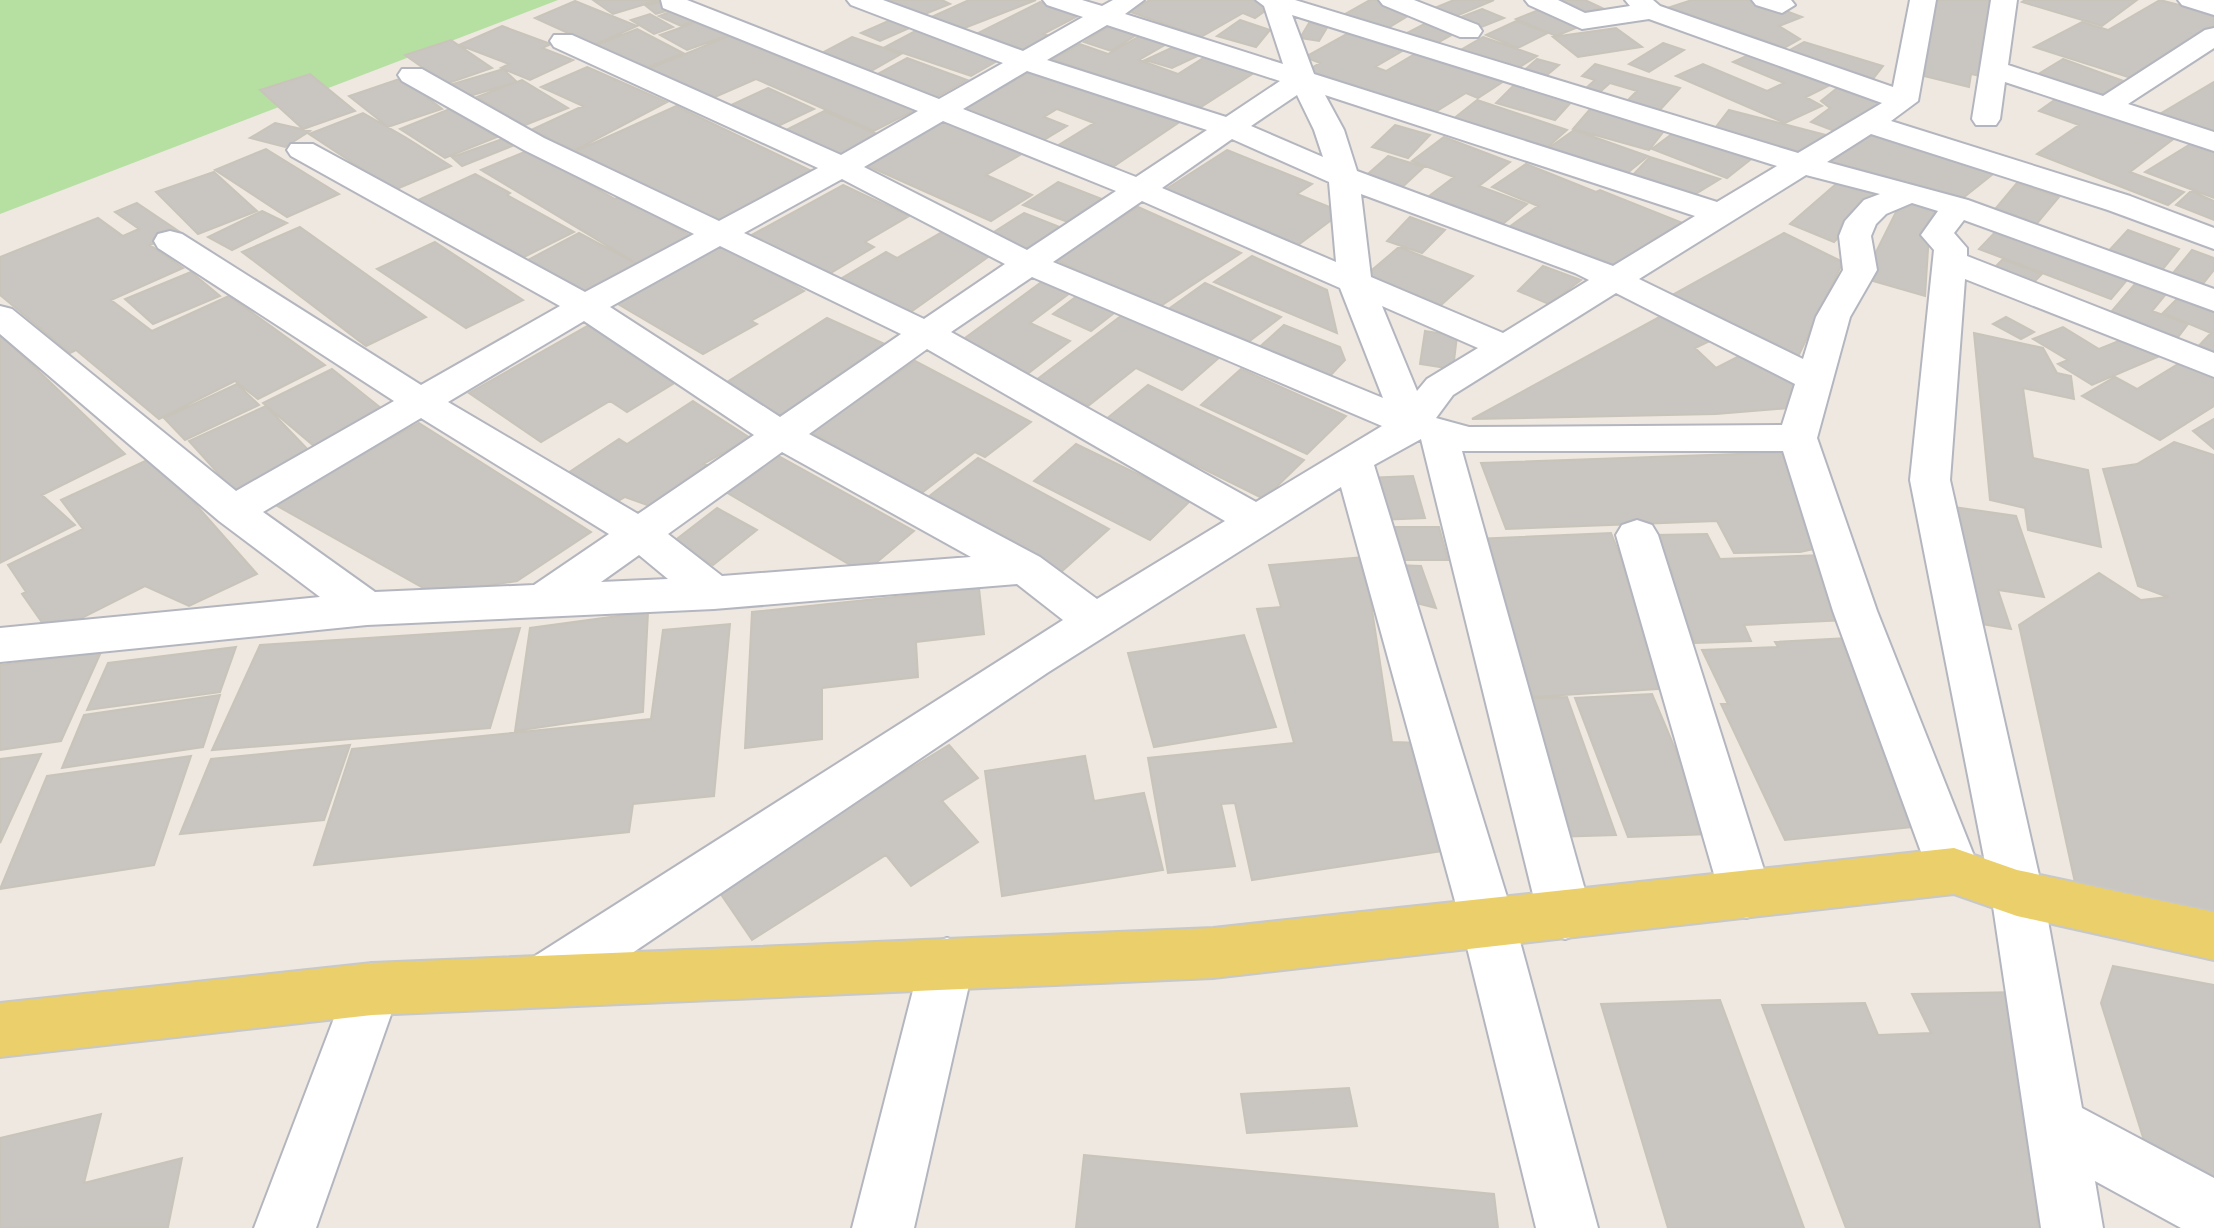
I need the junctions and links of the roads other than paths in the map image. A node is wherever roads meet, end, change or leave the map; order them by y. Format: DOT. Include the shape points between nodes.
graph roads {
  1 [pos="860,0"];
  2 [pos="1056,0"];
  3 [pos="1392,0"];
  4 [pos="1538,0"];
  5 [pos="1606,0"];
  6 [pos="1923,0"];
  7 [pos="2004,0"];
  8 [pos="2191,0"];
  9 [pos="1272,1"];
  10 [pos="672,3"];
  11 [pos="2214,7"];
  12 [pos="1118,8"];
  13 [pos="1639,8"];
  14 [pos="1469,31"];
  15 [pos="2214,36"];
  16 [pos="563,41"];
  17 [pos="1026,62"];
  18 [pos="1995,70"];
  19 [pos="412,75"];
  20 [pos="1302,79"];
  21 [pos="1904,101"];
  22 [pos="2107,106"];
  23 [pos="944,109"];
  24 [pos="1986,119"];
  25 [pos="1866,123"];
  26 [pos="1228,127"];
  27 [pos="2214,142"];
  28 [pos="302,150"];
  29 [pos="1801,164"];
  30 [pos="842,167"];
  31 [pos="1344,177"];
  32 [pos="1139,189"];
  33 [pos="1911,193"];
  34 [pos="1957,207"];
  35 [pos="1722,214"];
  36 [pos="720,235"];
  37 [pos="2214,239"];
  38 [pos="170,241"];
  39 [pos="1950,261"];
  40 [pos="1030,264"];
  41 [pos="1614,279"];
  42 [pos="1355,283"];
  43 [pos="2214,301"];
  44 [pos="585,306"];
  45 [pos="0,316"];
  46 [pos="926,333"];
  47 [pos="1506,347"];
  48 [pos="2214,366"];
  49 [pos="1815,379"];
  50 [pos="423,403"];
  51 [pos="1425,428"];
  52 [pos="781,435"];
  53 [pos="1798,438"];
  54 [pos="1354,463"];
  55 [pos="233,511"];
  56 [pos="1258,521"];
  57 [pos="641,535"];
  58 [pos="1637,535"];
  59 [pos="1025,568"];
  60 [pos="714,593"];
  61 [pos="540,603"];
  62 [pos="367,609"];
  63 [pos="1095,621"];
  64 [pos="4,639"];
  65 [pos="1954,871"];
  66 [pos="2017,893"];
  67 [pos="1746,895"];
  68 [pos="1565,915"];
  69 [pos="1488,923"];
  70 [pos="2214,936"];
  71 [pos="947,963"];
  72 [pos="547,979"];
  73 [pos="372,989"];
  74 [pos="0,1030"];
  75 [pos="2056,1127"];
  76 [pos="2214,1212"];
  77 [pos="285,1228"];
  78 [pos="883,1228"];
  79 [pos="1567,1228"];
  80 [pos="2072,1228"];
  1 -- 17 [label="street"];
  2 -- 12 [label="street"];
  3 -- 14 [label="street"];
  4 -- 13 [label="street" via="1582,21"];
  5 -- 13 [label="street"];
  6 -- 21 [label="street"];
  7 -- 18 [label="street"];
  8 -- 11 [label="street"];
  9 -- 20 [label="street"];
  9 -- 29 [label="street"];
  10 -- 23 [label="street"];
  12 -- 17 [label="street"];
  12 -- 20 [label="street"];
  13 -- 21 [label="street"];
  15 -- 22 [label="street"];
  16 -- 30 [label="street"];
  17 -- 23 [label="street"];
  17 -- 26 [label="street"];
  18 -- 22 [label="street"];
  18 -- 24 [label="street"];
  19 -- 36 [label="street" via="534,144"];
  20 -- 26 [label="street"];
  20 -- 31 [label="street" via="1329,130"];
  20 -- 35 [label="street"];
  21 -- 25 [label="street"];
  22 -- 27 [label="street"];
  23 -- 30 [label="street"];
  23 -- 32 [label="street"];
  25 -- 29 [label="street"];
  25 -- 37 [label="street" via="2119,203"];
  26 -- 31 [label="street"];
  26 -- 32 [label="street"];
  28 -- 44 [label="street"];
  29 -- 33 [label="street"];
  29 -- 35 [label="street"];
  30 -- 36 [label="street"];
  30 -- 40 [label="street"];
  31 -- 41 [label="street"];
  31 -- 42 [label="street"];
  32 -- 40 [label="street"];
  32 -- 42 [label="street"];
  33 -- 34 [label="street"];
  33 -- 49 [label="street" via="1875,207 1861,221 1855,236 1860,270 1833,317"];
  34 -- 39 [label="street" via="1937,235 1951,248"];
  34 -- 43 [label="street"];
  35 -- 41 [label="street"];
  36 -- 44 [label="street"];
  36 -- 46 [label="street"];
  38 -- 50 [label="street"];
  39 -- 48 [label="street"];
  39 -- 66 [label="street" via="1930,480"];
  40 -- 46 [label="street"];
  40 -- 51 [label="street"];
  41 -- 47 [label="street"];
  41 -- 49 [label="street"];
  42 -- 47 [label="street"];
  42 -- 51 [label="street"];
  44 -- 50 [label="street"];
  44 -- 52 [label="street"];
  45 -- 55 [label="street"];
  46 -- 52 [label="street"];
  46 -- 56 [label="street"];
  47 -- 51 [label="street" via="1440,387"];
  49 -- 53 [label="street"];
  50 -- 55 [label="street"];
  50 -- 57 [label="street"];
  51 -- 53 [label="street" via="1469,440"];
  51 -- 54 [label="street"];
  51 -- 68 [label="street"];
  52 -- 57 [label="street"];
  52 -- 59 [label="street"];
  53 -- 65 [label="street" via="1855,611"];
  54 -- 56 [label="street"];
  54 -- 69 [label="street"];
  55 -- 62 [label="street"];
  56 -- 63 [label="street"];
  57 -- 60 [label="street"];
  57 -- 61 [label="street"];
  58 -- 67 [label="street"];
  59 -- 60 [label="street"];
  59 -- 63 [label="street"];
  60 -- 61 [label="street"];
  61 -- 62 [label="street"];
  62 -- 64 [label="street"];
  63 -- 72 [label="street"];
  65 -- 66 [label="main road"];
  65 -- 67 [label="main road"];
  66 -- 70 [label="main road"];
  66 -- 75 [label="street"];
  67 -- 68 [label="main road"];
  68 -- 69 [label="main road"];
  69 -- 71 [label="main road" via="1213,953"];
  69 -- 79 [label="street"];
  71 -- 72 [label="main road"];
  71 -- 78 [label="street"];
  72 -- 73 [label="main road"];
  73 -- 74 [label="main road"];
  73 -- 77 [label="street"];
  75 -- 76 [label="street"];
  75 -- 80 [label="street"];
}
